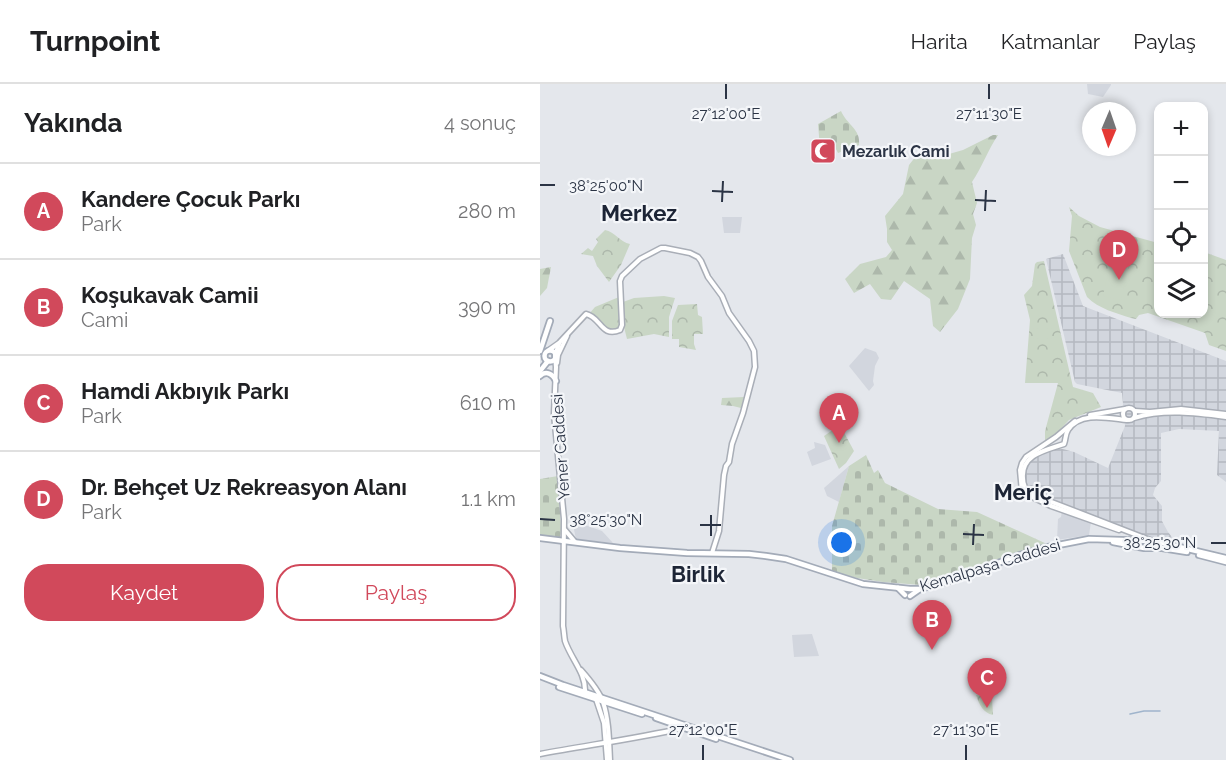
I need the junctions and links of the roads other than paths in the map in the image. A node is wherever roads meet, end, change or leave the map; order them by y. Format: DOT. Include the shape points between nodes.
graph roads {
  1 [pos="550,321"];
  2 [pos="568,333"];
  3 [pos="559,343"];
  4 [pos="541,348"];
  5 [pos="549,350"];
  6 [pos="550,358"];
  7 [pos="540,364"];
  8 [pos="556,365"];
  9 [pos="540,371"];
  10 [pos="540,376"];
  11 [pos="556,381"];
  12 [pos="1125,409"];
  13 [pos="1135,411"];
  14 [pos="1226,416"];
  15 [pos="1134,418"];
  16 [pos="1127,420"];
  17 [pos="565,529"];
  18 [pos="1127,533"];
  19 [pos="540,539"];
  20 [pos="1089,539"];
  21 [pos="1124,540"];
  22 [pos="1143,541"];
  23 [pos="1154,541"];
  24 [pos="575,543"];
  25 [pos="564,544"];
  26 [pos="607,547"];
  27 [pos="712,553"];
  28 [pos="1226,560"];
  29 [pos="898,588"];
  30 [pos="920,589"];
  31 [pos="580,670"];
  32 [pos="540,677"];
  33 [pos="593,686"];
  34 [pos="585,690"];
  35 [pos="600,699"];
  36 [pos="683,728"];
  37 [pos="607,742"];
  38 [pos="540,754"];
  39 [pos="609,760"];
  40 [pos="781,760"];
  41 [pos="790,760"];
  1 -- 4 [label="main road"];
  2 -- 3 [label="main road"];
  2 -- 8 [label="main road, Yener Caddesi"];
  2 -- 27 [label="main road" via="586,314 607,331 620,330 620,281 644,256 665,248 690,253 701,261 753,348 755,362 726,466 719,531"];
  3 -- 5 [label="main road"];
  3 -- 6 [label="main road"];
  5 -- 6 [label="main road" via="553,352"];
  5 -- 6 [label="main road" via="545,353"];
  6 -- 7 [label="main road"];
  6 -- 8 [label="main road"];
  6 -- 9 [label="main road"];
  8 -- 11 [label="main road, Yener Caddesi"];
  10 -- 11 [label="main road" via="547,373"];
  11 -- 17 [label="main road, Yener Caddesi" via="554,414"];
  12 -- 13 [label="main road" via="1131,407"];
  12 -- 16 [label="main road" via="1123,415"];
  12 -- 18 [label="main road" via="1073,422 1026,457 1020,475 1022,492"];
  13 -- 14 [label="main road" via="1181,409"];
  13 -- 15 [label="main road"];
  14 -- 15 [label="main road" via="1181,412"];
  15 -- 16 [label="main road"];
  16 -- 23 [label="main road" via="1092,417 1074,424 1064,444 1047,448 1026,462 1023,483 1031,494"];
  17 -- 24 [label="main road"];
  17 -- 25 [label="main road, Yener Caddesi"];
  18 -- 21 [label="main road"];
  18 -- 22 [label="main road"];
  19 -- 25 [label="main road, Kemalpaşa Caddesi"];
  20 -- 21 [label="main road, Kemalpaşa Caddesi"];
  20 -- 28 [label="main road, Kemalpaşa Caddesi"];
  20 -- 30 [label="main road, Kemalpaşa Caddesi" via="1034,551"];
  21 -- 22 [label="main road, Kemalpaşa Caddesi"];
  22 -- 23 [label="main road, Kemalpaşa Caddesi"];
  23 -- 28 [label="main road, Kemalpaşa Caddesi"];
  24 -- 25 [label="main road, Kemalpaşa Caddesi"];
  24 -- 26 [label="main road, Kemalpaşa Caddesi"];
  25 -- 26 [label="main road, Kemalpaşa Caddesi"];
  25 -- 31 [label="main road, Yener Caddesi" via="564,635"];
  26 -- 27 [label="main road, Kemalpaşa Caddesi"];
  27 -- 29 [label="main road, Kemalpaşa Caddesi" via="786,559 863,584"];
  29 -- 30 [label="main road, Kemalpaşa Caddesi"];
  29 -- 30 [label="main road" via="907,595"];
  31 -- 33 [label="main road"];
  31 -- 34 [label="main road"];
  32 -- 34 [label="main road"];
  32 -- 35 [label="main road"];
  33 -- 34 [label="main road"];
  33 -- 35 [label="main road"];
  34 -- 35 [label="main road"];
  35 -- 36 [label="main road"];
  35 -- 37 [label="main road"];
  35 -- 41 [label="main road"];
  36 -- 37 [label="main road"];
  36 -- 40 [label="main road"];
  37 -- 38 [label="main road"];
  37 -- 39 [label="main road"];
}
